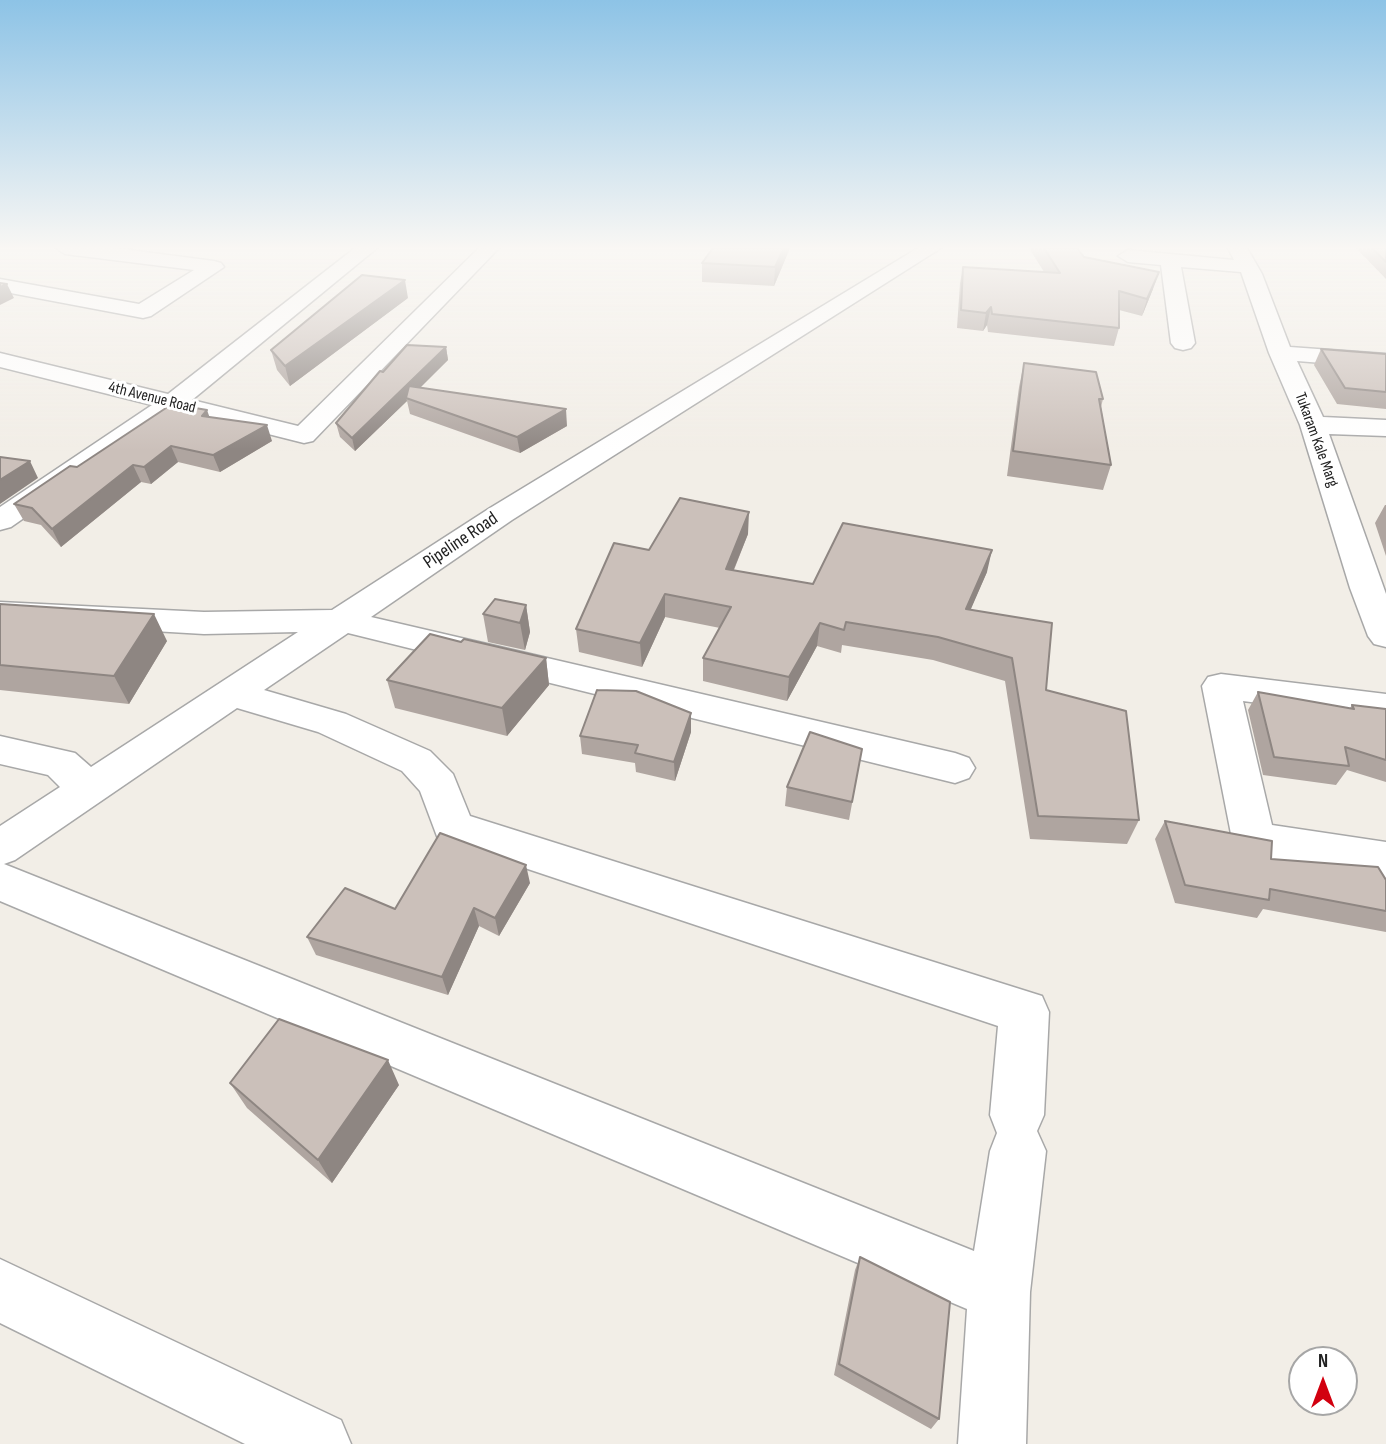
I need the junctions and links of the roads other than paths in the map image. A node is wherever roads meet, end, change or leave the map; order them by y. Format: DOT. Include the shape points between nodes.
graph roads {
  1 [pos="283,315"];
  2 [pos="422,315"];
  3 [pos="822,315"];
  4 [pos="1179,315"];
  5 [pos="1266,315"];
  6 [pos="1183,343"];
  7 [pos="1281,353"];
  8 [pos="0,360"];
  9 [pos="1386,361"];
  10 [pos="172,403"];
  11 [pos="1313,425"];
  12 [pos="1386,428"];
  13 [pos="36,464"];
  14 [pos="71,471"];
  15 [pos="0,521"];
  16 [pos="1376,589"];
  17 [pos="0,612"];
  18 [pos="344,621"];
  19 [pos="1386,636"];
  20 [pos="233,694"];
  21 [pos="1386,707"];
  22 [pos="0,750"];
  23 [pos="955,768"];
  24 [pos="88,789"];
  25 [pos="0,848"];
  26 [pos="1386,860"];
  27 [pos="0,881"];
  28 [pos="0,1290"];
  29 [pos="999,1293"];
  30 [pos="317,1444"];
  31 [pos="992,1444"];
  1 -- 10 [label="street"];
  2 -- 10 [label="street, 4th Avenue Road" via="304,435"];
  3 -- 18 [label="street, Pipeline Road" via="540,489"];
  4 -- 6 [label="street"];
  5 -- 7 [label="street, Tukaram Kale Marg"];
  7 -- 9 [label="street"];
  7 -- 11 [label="street, Tukaram Kale Marg"];
  8 -- 10 [label="street, 4th Avenue Road"];
  10 -- 14 [label="street"];
  11 -- 12 [label="street"];
  11 -- 16 [label="street, Tukaram Kale Marg"];
  13 -- 14 [label="street"];
  14 -- 15 [label="street"];
  16 -- 19 [label="street, Tukaram Kale Marg"];
  17 -- 18 [label="street" via="204,623"];
  18 -- 20 [label="street, Pipeline Road"];
  18 -- 23 [label="street"];
  20 -- 24 [label="street, Pipeline Road"];
  20 -- 29 [label="street" via="332,723 416,761 438,785 453,827 1024,1012 1017,1133"];
  21 -- 26 [label="street" via="1221,686 1254,839"];
  22 -- 24 [label="street" via="61,763"];
  24 -- 25 [label="street, Pipeline Road"];
  27 -- 29 [label="street"];
  28 -- 30 [label="street"];
  29 -- 31 [label="street"];
}
